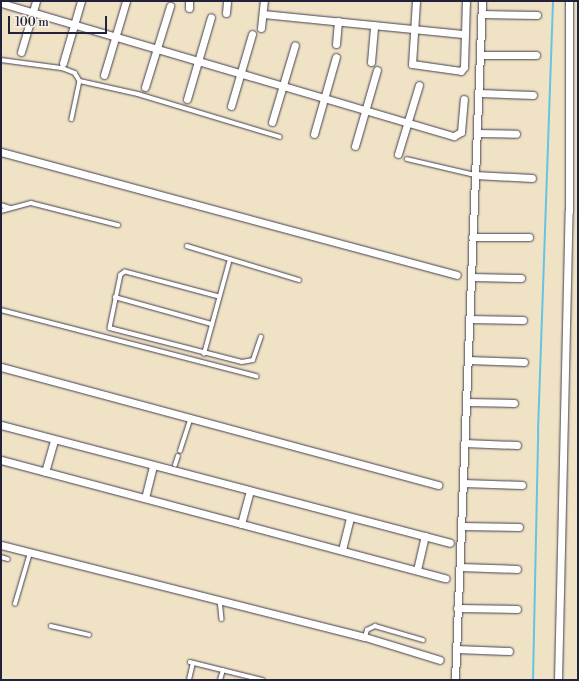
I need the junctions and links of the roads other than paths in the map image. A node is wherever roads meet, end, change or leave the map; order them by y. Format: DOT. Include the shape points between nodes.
graph roads {
  1 [pos="36,1"];
  2 [pos="81,1"];
  3 [pos="126,1"];
  4 [pos="227,1"];
  5 [pos="264,1"];
  6 [pos="416,1"];
  7 [pos="466,1"];
  8 [pos="482,1"];
  9 [pos="569,1"];
  10 [pos="1,3"];
  11 [pos="170,6"];
  12 [pos="33,12"];
  13 [pos="226,13"];
  14 [pos="263,14"];
  15 [pos="482,14"];
  16 [pos="537,15"];
  17 [pos="211,17"];
  18 [pos="338,21"];
  19 [pos="75,24"];
  20 [pos="374,25"];
  21 [pos="261,28"];
  22 [pos="413,29"];
  23 [pos="252,34"];
  24 [pos="465,34"];
  25 [pos="116,36"];
  26 [pos="336,44"];
  27 [pos="295,45"];
  28 [pos="158,49"];
  29 [pos="21,52"];
  30 [pos="480,55"];
  31 [pos="536,55"];
  32 [pos="336,57"];
  33 [pos="1,60"];
  34 [pos="199,61"];
  35 [pos="371,62"];
  36 [pos="63,63"];
  37 [pos="377,70"];
  38 [pos="240,73"];
  39 [pos="104,75"];
  40 [pos="80,81"];
  41 [pos="419,85"];
  42 [pos="283,86"];
  43 [pos="145,87"];
  44 [pos="479,92"];
  45 [pos="533,95"];
  46 [pos="324,98"];
  47 [pos="187,99"];
  48 [pos="464,99"];
  49 [pos="231,106"];
  50 [pos="366,109"];
  51 [pos="72,118"];
  52 [pos="272,122"];
  53 [pos="408,122"];
  54 [pos="477,133"];
  55 [pos="314,134"];
  56 [pos="516,134"];
  57 [pos="280,137"];
  58 [pos="355,146"];
  59 [pos="1,152"];
  60 [pos="398,154"];
  61 [pos="408,159"];
  62 [pos="475,175"];
  63 [pos="532,178"];
  64 [pos="1,205"];
  65 [pos="10,208"];
  66 [pos="1,211"];
  67 [pos="118,225"];
  68 [pos="472,237"];
  69 [pos="529,237"];
  70 [pos="187,246"];
  71 [pos="230,259"];
  72 [pos="458,275"];
  73 [pos="471,277"];
  74 [pos="522,278"];
  75 [pos="299,280"];
  76 [pos="219,297"];
  77 [pos="115,298"];
  78 [pos="1,310"];
  79 [pos="469,319"];
  80 [pos="523,320"];
  81 [pos="212,324"];
  82 [pos="261,337"];
  83 [pos="204,354"];
  84 [pos="468,360"];
  85 [pos="524,362"];
  86 [pos="1,368"];
  87 [pos="257,376"];
  88 [pos="466,402"];
  89 [pos="514,403"];
  90 [pos="191,418"];
  91 [pos="1,425"];
  92 [pos="54,440"];
  93 [pos="464,443"];
  94 [pos="517,445"];
  95 [pos="180,451"];
  96 [pos="178,456"];
  97 [pos="1,460"];
  98 [pos="175,465"];
  99 [pos="153,466"];
  100 [pos="45,472"];
  101 [pos="463,483"];
  102 [pos="438,485"];
  103 [pos="522,485"];
  104 [pos="250,491"];
  105 [pos="145,498"];
  106 [pos="350,517"];
  107 [pos="241,524"];
  108 [pos="461,526"];
  109 [pos="520,527"];
  110 [pos="425,536"];
  111 [pos="450,543"];
  112 [pos="1,545"];
  113 [pos="342,550"];
  114 [pos="30,553"];
  115 [pos="1,557"];
  116 [pos="8,559"];
  117 [pos="460,567"];
  118 [pos="517,569"];
  119 [pos="417,570"];
  120 [pos="446,578"];
  121 [pos="220,600"];
  122 [pos="15,604"];
  123 [pos="457,608"];
  124 [pos="517,609"];
  125 [pos="222,619"];
  126 [pos="50,626"];
  127 [pos="89,635"];
  128 [pos="365,637"];
  129 [pos="423,640"];
  130 [pos="456,649"];
  131 [pos="509,651"];
  132 [pos="440,660"];
  133 [pos="223,670"];
  134 [pos="189,680"];
  135 [pos="220,680"];
  136 [pos="263,680"];
  137 [pos="455,680"];
  138 [pos="558,680"];
  1 -- 12 [label="street"];
  2 -- 19 [label="street"];
  3 -- 25 [label="street"];
  4 -- 13 [label="street"];
  5 -- 14 [label="street"];
  6 -- 22 [label="street"];
  7 -- 24 [label="street"];
  8 -- 15 [label="street"];
  9 -- 138 [label="street" via="569,207"];
  10 -- 12 [label="street"];
  11 -- 28 [label="street"];
  12 -- 19 [label="street"];
  12 -- 29 [label="street"];
  14 -- 18 [label="street"];
  14 -- 21 [label="street"];
  15 -- 16 [label="street"];
  15 -- 30 [label="street"];
  17 -- 34 [label="street"];
  18 -- 20 [label="street"];
  18 -- 26 [label="street"];
  19 -- 25 [label="street"];
  19 -- 36 [label="street"];
  20 -- 22 [label="street"];
  20 -- 35 [label="street"];
  22 -- 24 [label="street"];
  22 -- 24 [label="street" via="412,64 461,71 464,69"];
  23 -- 38 [label="street"];
  25 -- 28 [label="street"];
  25 -- 39 [label="street"];
  27 -- 42 [label="street"];
  28 -- 34 [label="street"];
  28 -- 43 [label="street"];
  30 -- 31 [label="street"];
  30 -- 44 [label="street"];
  32 -- 46 [label="street"];
  33 -- 40 [label="lane" via="62,68 75,73"];
  34 -- 38 [label="street"];
  34 -- 47 [label="street"];
  37 -- 50 [label="street"];
  38 -- 42 [label="street"];
  38 -- 49 [label="street"];
  40 -- 51 [label="lane"];
  40 -- 57 [label="lane" via="138,94"];
  41 -- 53 [label="street"];
  42 -- 46 [label="street"];
  42 -- 52 [label="street"];
  44 -- 45 [label="street"];
  44 -- 54 [label="street"];
  46 -- 50 [label="street"];
  46 -- 55 [label="street"];
  48 -- 53 [label="street" via="459,135"];
  50 -- 53 [label="street"];
  50 -- 58 [label="street"];
  53 -- 60 [label="street"];
  54 -- 56 [label="street"];
  54 -- 62 [label="street"];
  59 -- 72 [label="street"];
  61 -- 62 [label="lane"];
  62 -- 63 [label="street"];
  62 -- 68 [label="street"];
  64 -- 65 [label="lane"];
  65 -- 66 [label="lane"];
  65 -- 67 [label="lane" via="31,203"];
  68 -- 69 [label="street"];
  68 -- 73 [label="street"];
  70 -- 71 [label="lane"];
  71 -- 75 [label="lane"];
  71 -- 76 [label="lane"];
  73 -- 74 [label="street"];
  73 -- 79 [label="street"];
  76 -- 77 [label="lane" via="128,271 121,275"];
  76 -- 81 [label="lane"];
  77 -- 81 [label="lane"];
  77 -- 83 [label="lane" via="110,328"];
  78 -- 87 [label="lane"];
  79 -- 80 [label="street"];
  79 -- 84 [label="street"];
  81 -- 83 [label="lane"];
  82 -- 83 [label="lane" via="256,355 249,362 235,362"];
  84 -- 85 [label="street"];
  84 -- 88 [label="street"];
  86 -- 90 [label="street"];
  88 -- 89 [label="street"];
  88 -- 93 [label="street"];
  90 -- 95 [label="lane"];
  90 -- 102 [label="street"];
  91 -- 92 [label="street"];
  92 -- 99 [label="street"];
  92 -- 100 [label="street"];
  93 -- 94 [label="street"];
  93 -- 101 [label="street"];
  96 -- 98 [label="lane"];
  97 -- 100 [label="street"];
  99 -- 104 [label="street"];
  99 -- 105 [label="street"];
  100 -- 105 [label="street"];
  101 -- 103 [label="street"];
  101 -- 108 [label="street"];
  104 -- 106 [label="street"];
  104 -- 107 [label="street"];
  105 -- 107 [label="street"];
  106 -- 110 [label="street"];
  106 -- 113 [label="street"];
  107 -- 113 [label="street"];
  108 -- 109 [label="street"];
  108 -- 117 [label="street"];
  110 -- 111 [label="street"];
  110 -- 119 [label="street"];
  112 -- 114 [label="street"];
  113 -- 119 [label="street"];
  114 -- 121 [label="street"];
  114 -- 122 [label="lane"];
  115 -- 116 [label="lane"];
  117 -- 118 [label="street"];
  117 -- 123 [label="street"];
  119 -- 120 [label="street"];
  121 -- 125 [label="lane"];
  121 -- 128 [label="street"];
  123 -- 124 [label="street"];
  123 -- 130 [label="street"];
  126 -- 127 [label="lane"];
  128 -- 129 [label="lane" via="367,630 375,626"];
  128 -- 132 [label="street"];
  130 -- 131 [label="street"];
  130 -- 137 [label="street"];
  133 -- 134 [label="lane" via="192,662"];
  133 -- 135 [label="lane"];
  133 -- 136 [label="lane"];
}
